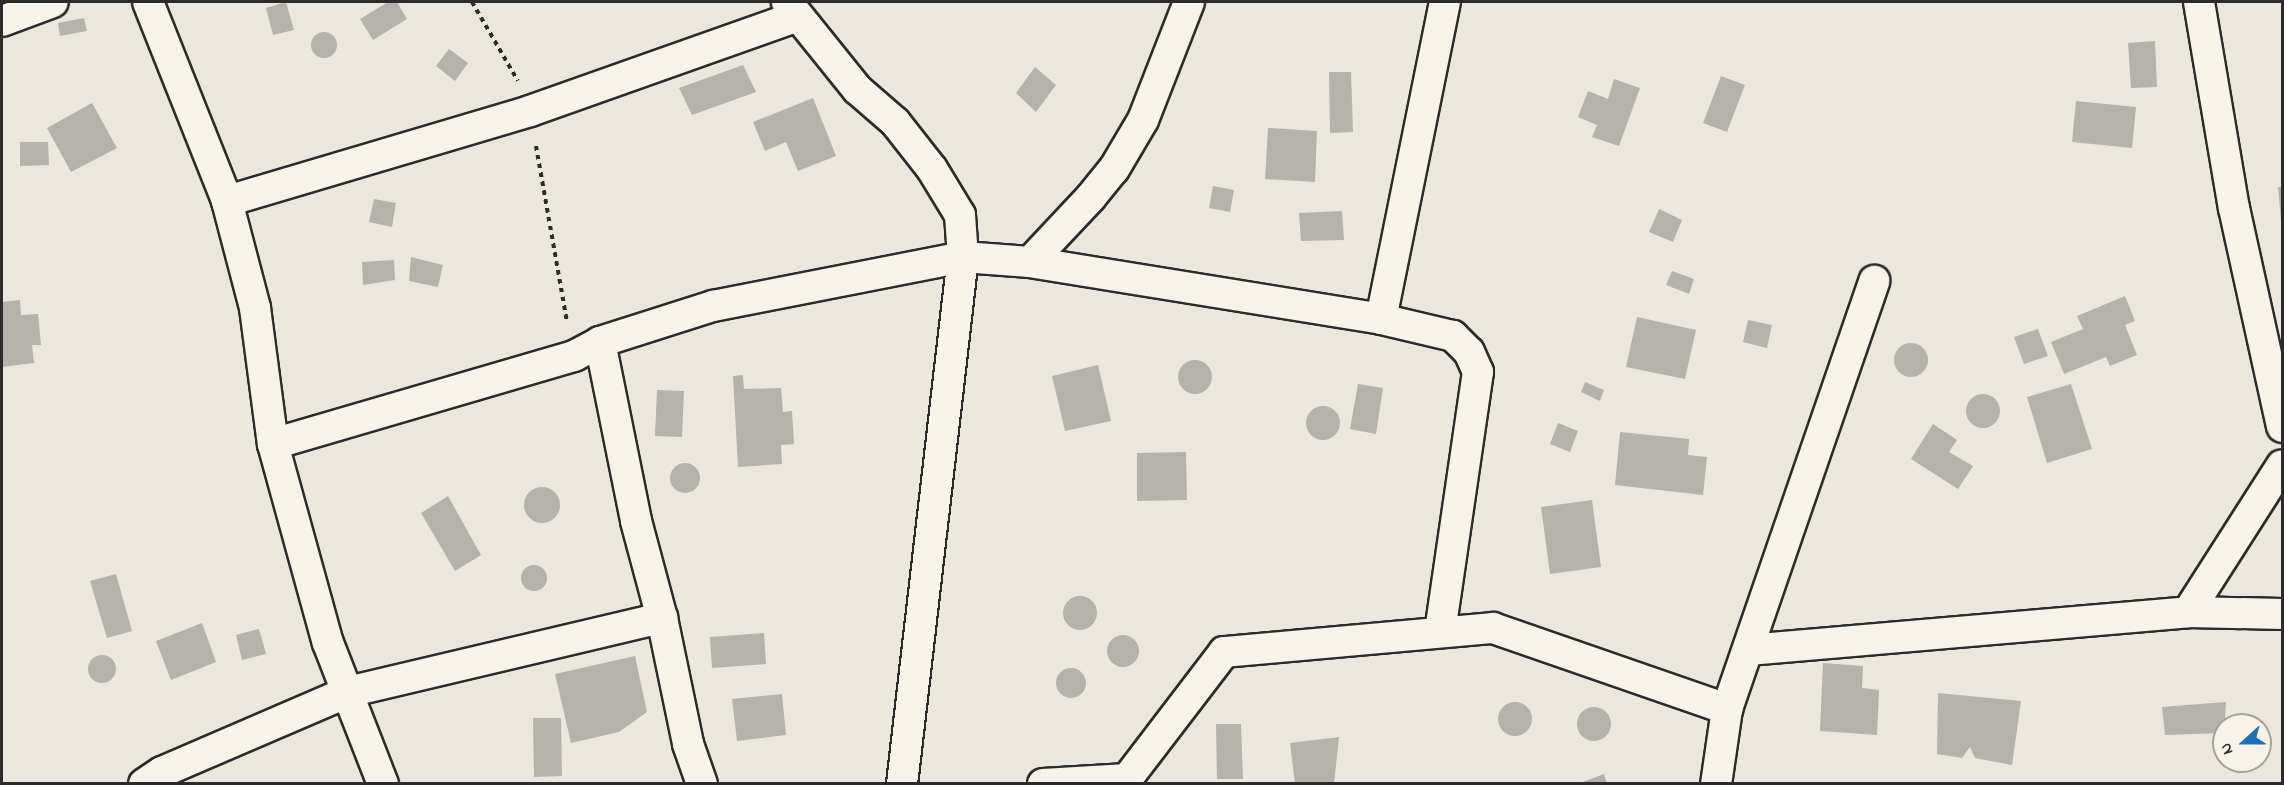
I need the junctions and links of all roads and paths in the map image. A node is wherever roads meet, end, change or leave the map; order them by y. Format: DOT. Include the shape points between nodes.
graph roads {
  1 [pos="53,2"];
  2 [pos="148,2"];
  3 [pos="472,2"];
  4 [pos="1190,2"];
  5 [pos="1445,2"];
  6 [pos="2199,2"];
  7 [pos="792,9"];
  8 [pos="2,21"];
  9 [pos="530,111"];
  10 [pos="227,201"];
  11 [pos="963,257"];
  12 [pos="1030,262"];
  13 [pos="1875,281"];
  14 [pos="1382,319"];
  15 [pos="600,342"];
  16 [pos="574,356"];
  17 [pos="2283,426"];
  18 [pos="273,444"];
  19 [pos="2283,465"];
  20 [pos="2188,612"];
  21 [pos="2283,614"];
  22 [pos="662,618"];
  23 [pos="1440,632"];
  24 [pos="1748,650"];
  25 [pos="348,692"];
  26 [pos="1727,709"];
  27 [pos="144,783"];
  28 [pos="383,783"];
  29 [pos="702,783"];
  30 [pos="902,783"];
  31 [pos="1043,783"];
  32 [pos="1716,783"];
  1 -- 8 [label="street"];
  2 -- 10 [label="street"];
  3 -- 9 [label="path" via="512,66"];
  4 -- 12 [label="street" via="1143,120 1114,170"];
  5 -- 14 [label="street"];
  6 -- 17 [label="street" via="2234,208"];
  7 -- 9 [label="street"];
  7 -- 11 [label="street" via="857,89 895,122 932,169 960,215"];
  9 -- 10 [label="street"];
  9 -- 16 [label="path"];
  10 -- 18 [label="street" via="255,308"];
  11 -- 12 [label="street"];
  11 -- 15 [label="street" via="713,306"];
  11 -- 30 [label="street"];
  12 -- 14 [label="street"];
  13 -- 24 [label="street"];
  14 -- 23 [label="street" via="1453,336 1468,352 1478,372"];
  15 -- 16 [label="street"];
  15 -- 22 [label="street" via="636,521"];
  16 -- 18 [label="street"];
  18 -- 25 [label="street" via="328,644"];
  19 -- 20 [label="street"];
  20 -- 21 [label="street"];
  20 -- 24 [label="street"];
  22 -- 25 [label="street"];
  22 -- 29 [label="street" via="688,744"];
  23 -- 26 [label="street" via="1493,628"];
  23 -- 31 [label="street" via="1224,652 1127,779"];
  24 -- 26 [label="street"];
  25 -- 27 [label="street"];
  25 -- 28 [label="street"];
  26 -- 32 [label="street"];
}
